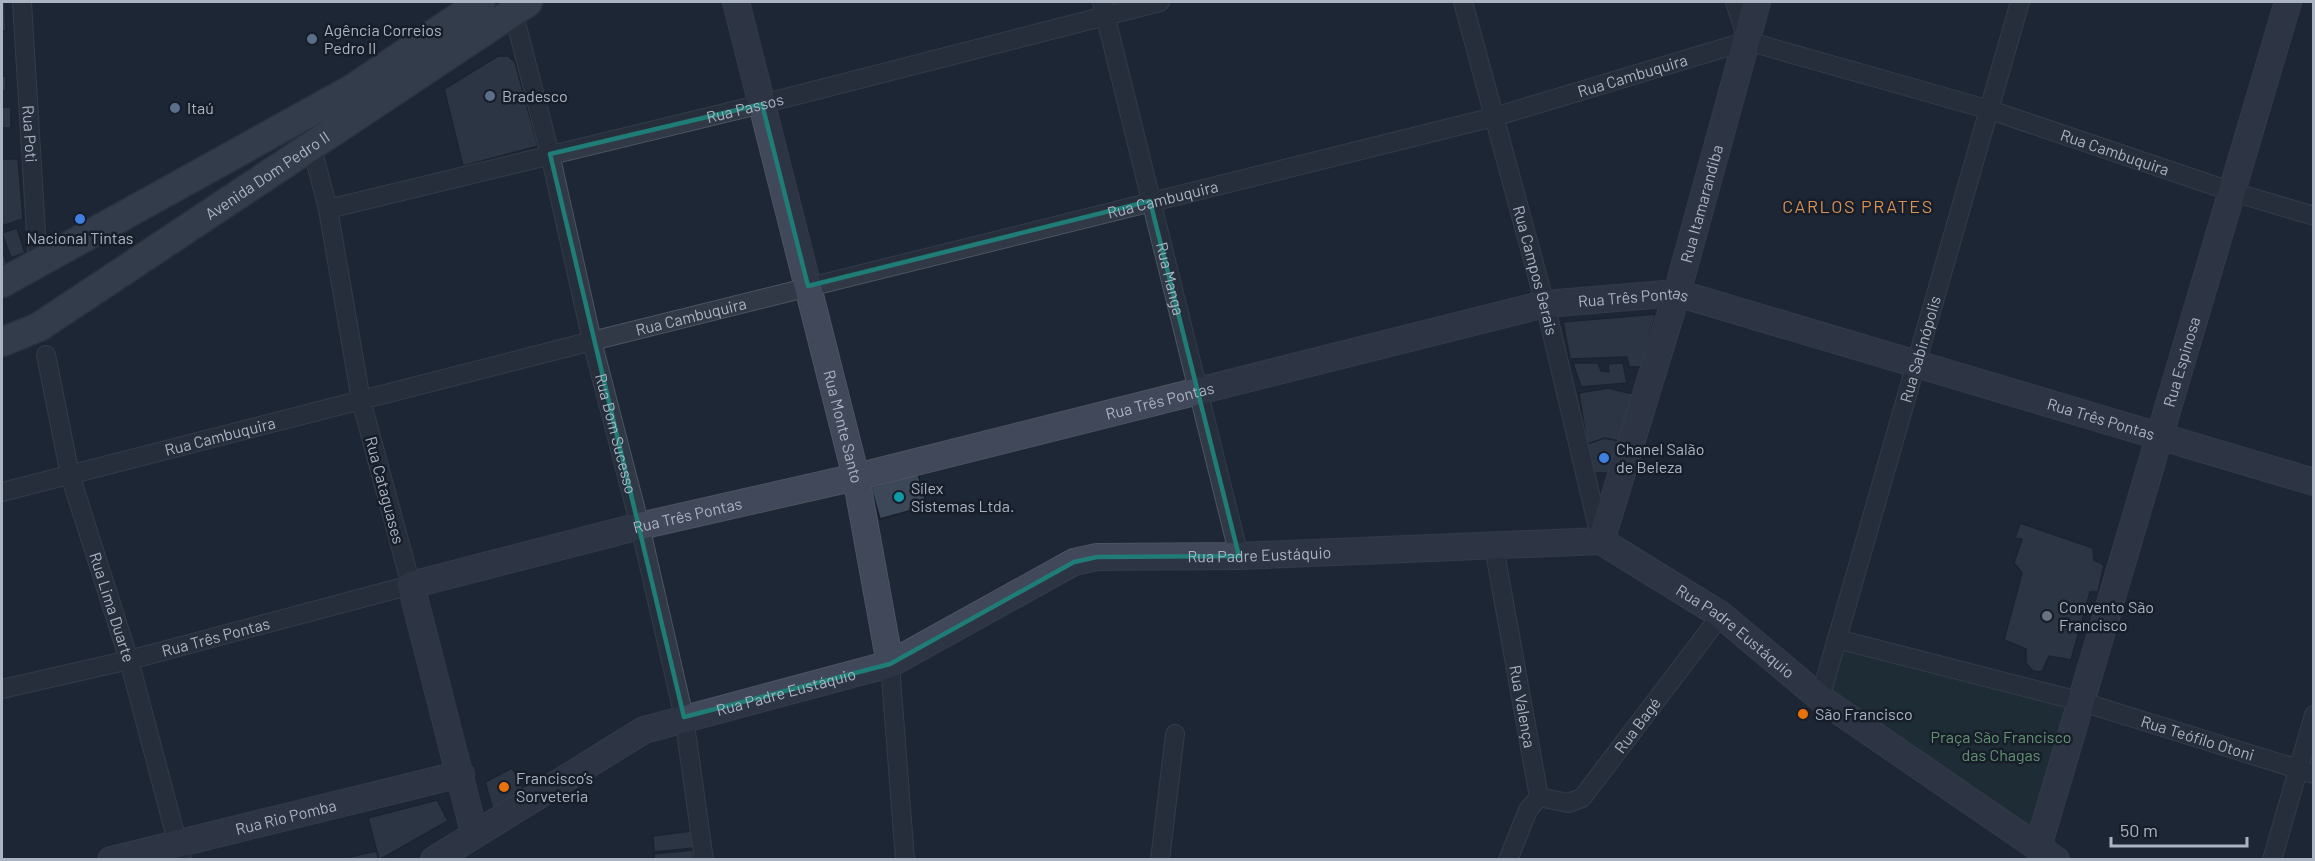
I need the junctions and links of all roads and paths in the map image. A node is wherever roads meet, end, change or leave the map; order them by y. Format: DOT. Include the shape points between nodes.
graph roads {
  1 [pos="22,2"];
  2 [pos="481,2"];
  3 [pos="736,2"];
  4 [pos="1160,2"];
  5 [pos="1463,2"];
  6 [pos="1735,2"];
  7 [pos="1757,2"];
  8 [pos="2020,2"];
  9 [pos="2288,2"];
  10 [pos="520,6"];
  11 [pos="1104,8"];
  12 [pos="1748,41"];
  13 [pos="762,104"];
  14 [pos="1990,110"];
  15 [pos="1494,117"];
  16 [pos="310,144"];
  17 [pos="550,154"];
  18 [pos="2233,192"];
  19 [pos="1150,201"];
  20 [pos="328,209"];
  21 [pos="2313,216"];
  22 [pos="38,265"];
  23 [pos="2,283"];
  24 [pos="808,286"];
  25 [pos="1677,293"];
  26 [pos="1545,304"];
  27 [pos="592,341"];
  28 [pos="2,342"];
  29 [pos="46,355"];
  30 [pos="1915,365"];
  31 [pos="1199,389"];
  32 [pos="361,400"];
  33 [pos="2160,437"];
  34 [pos="70,475"];
  35 [pos="855,477"];
  36 [pos="2313,482"];
  37 [pos="2,492"];
  38 [pos="640,526"];
  39 [pos="1601,541"];
  40 [pos="1494,547"];
  41 [pos="1239,556"];
  42 [pos="411,585"];
  43 [pos="1720,615"];
  44 [pos="1837,639"];
  45 [pos="129,660"];
  46 [pos="890,664"];
  47 [pos="2,689"];
  48 [pos="1820,698"];
  49 [pos="2079,701"];
  50 [pos="2313,716"];
  51 [pos="684,717"];
  52 [pos="1175,734"];
  53 [pos="2306,772"];
  54 [pos="460,774"];
  55 [pos="1539,797"];
  56 [pos="474,832"];
  57 [pos="180,851"];
  58 [pos="2042,855"];
  59 [pos="111,860"];
  60 [pos="434,860"];
  61 [pos="704,860"];
  62 [pos="905,860"];
  63 [pos="1160,860"];
  64 [pos="1508,860"];
  65 [pos="2272,860"];
  1 -- 22 [label="street, Rua Poti"];
  2 -- 22 [label="main road, Avenida Dom Pedro II" via="352,89"];
  3 -- 13 [label="main road, Rua Monte Santo"];
  4 -- 11 [label="street, Rua Passos"];
  5 -- 15 [label="street, Rua Campos Gerais"];
  6 -- 12 [label="street"];
  7 -- 12 [label="main road, Rua Itamarandiba"];
  8 -- 14 [label="street, Rua Sabinópolis"];
  9 -- 18 [label="main road, Rua Espinosa"];
  10 -- 16 [label="main road, Avenida Dom Pedro II"];
  10 -- 17 [label="street, Rua Bom Sucesso"];
  11 -- 13 [label="street, Rua Passos"];
  11 -- 19 [label="street, Rua Manga"];
  12 -- 14 [label="street, Rua Cambuquira"];
  12 -- 15 [label="street, Rua Cambuquira"];
  12 -- 25 [label="main road, Rua Itamarandiba"];
  13 -- 17 [label="street, Rua Passos"];
  13 -- 24 [label="main road, Rua Monte Santo"];
  14 -- 18 [label="street, Rua Cambuquira"];
  14 -- 30 [label="street, Rua Sabinópolis"];
  15 -- 19 [label="street, Rua Cambuquira"];
  15 -- 26 [label="street, Rua Campos Gerais"];
  16 -- 20 [label="street, Rua Cataguases"];
  16 -- 28 [label="main road, Avenida Dom Pedro II" via="39,327"];
  17 -- 20 [label="street, Rua Passos"];
  17 -- 27 [label="street, Rua Bom Sucesso"];
  18 -- 21 [label="street, Rua Cambuquira"];
  18 -- 33 [label="main road, Rua Espinosa"];
  19 -- 24 [label="street, Rua Cambuquira"];
  19 -- 31 [label="street, Rua Manga"];
  20 -- 32 [label="street, Rua Cataguases"];
  22 -- 23 [label="main road, Avenida Dom Pedro II"];
  24 -- 27 [label="street, Rua Cambuquira"];
  24 -- 35 [label="main road, Rua Monte Santo"];
  25 -- 26 [label="main road, Rua Três Pontas"];
  25 -- 30 [label="main road, Rua Três Pontas"];
  25 -- 39 [label="main road, Rua Itamarandiba"];
  26 -- 31 [label="main road, Rua Três Pontas"];
  26 -- 39 [label="street, Rua Campos Gerais"];
  27 -- 32 [label="street, Rua Cambuquira"];
  27 -- 38 [label="street, Rua Bom Sucesso"];
  29 -- 34 [label="street, Rua Lima Duarte"];
  30 -- 33 [label="main road, Rua Três Pontas"];
  30 -- 44 [label="street, Rua Sabinópolis"];
  31 -- 35 [label="main road, Rua Três Pontas"];
  31 -- 41 [label="street, Rua Manga"];
  32 -- 34 [label="street, Rua Cambuquira"];
  32 -- 42 [label="street, Rua Cataguases"];
  33 -- 36 [label="main road, Rua Três Pontas"];
  33 -- 49 [label="main road, Rua Espinosa"];
  34 -- 37 [label="street, Rua Cambuquira"];
  34 -- 45 [label="street, Rua Lima Duarte"];
  35 -- 38 [label="main road, Rua Três Pontas"];
  35 -- 46 [label="main road, Rua Monte Santo"];
  38 -- 42 [label="main road, Rua Três Pontas"];
  38 -- 51 [label="street, Rua Bom Sucesso"];
  39 -- 40 [label="main road, Rua Padre Eustáquio"];
  39 -- 43 [label="main road, Rua Padre Eustáquio"];
  40 -- 41 [label="main road, Rua Padre Eustáquio"];
  40 -- 55 [label="street, Rua Valença"];
  41 -- 46 [label="main road, Rua Padre Eustáquio" via="1097,557 1074,562"];
  42 -- 45 [label="street, Rua Três Pontas"];
  42 -- 54 [label="main road, Rua Cataguases"];
  43 -- 48 [label="main road, Rua Padre Eustáquio"];
  43 -- 55 [label="street, Rua Bagé" via="1582,798 1568,803"];
  44 -- 48 [label="street, Rua Sabinópolis"];
  44 -- 49 [label="street"];
  45 -- 47 [label="street, Rua Três Pontas"];
  45 -- 57 [label="street, Rua Lima Duarte"];
  46 -- 51 [label="main road, Rua Padre Eustáquio"];
  46 -- 62 [label="street, Rua Monte Santo"];
  48 -- 58 [label="main road, Rua Padre Eustáquio"];
  49 -- 53 [label="street, Rua Teófilo Otoni"];
  49 -- 58 [label="main road, Rua Espinosa"];
  50 -- 53 [label="street"];
  51 -- 56 [label="main road, Rua Padre Eustáquio" via="644,730"];
  51 -- 61 [label="street, Rua Bom Sucesso"];
  52 -- 63 [label="street"];
  53 -- 65 [label="street"];
  54 -- 56 [label="main road, Rua Cataguases"];
  54 -- 57 [label="main road, Rua Rio Pomba"];
  55 -- 64 [label="street" via="1528,810"];
  56 -- 60 [label="main road, Rua Padre Eustáquio"];
  57 -- 59 [label="main road, Rua Rio Pomba"];
}
